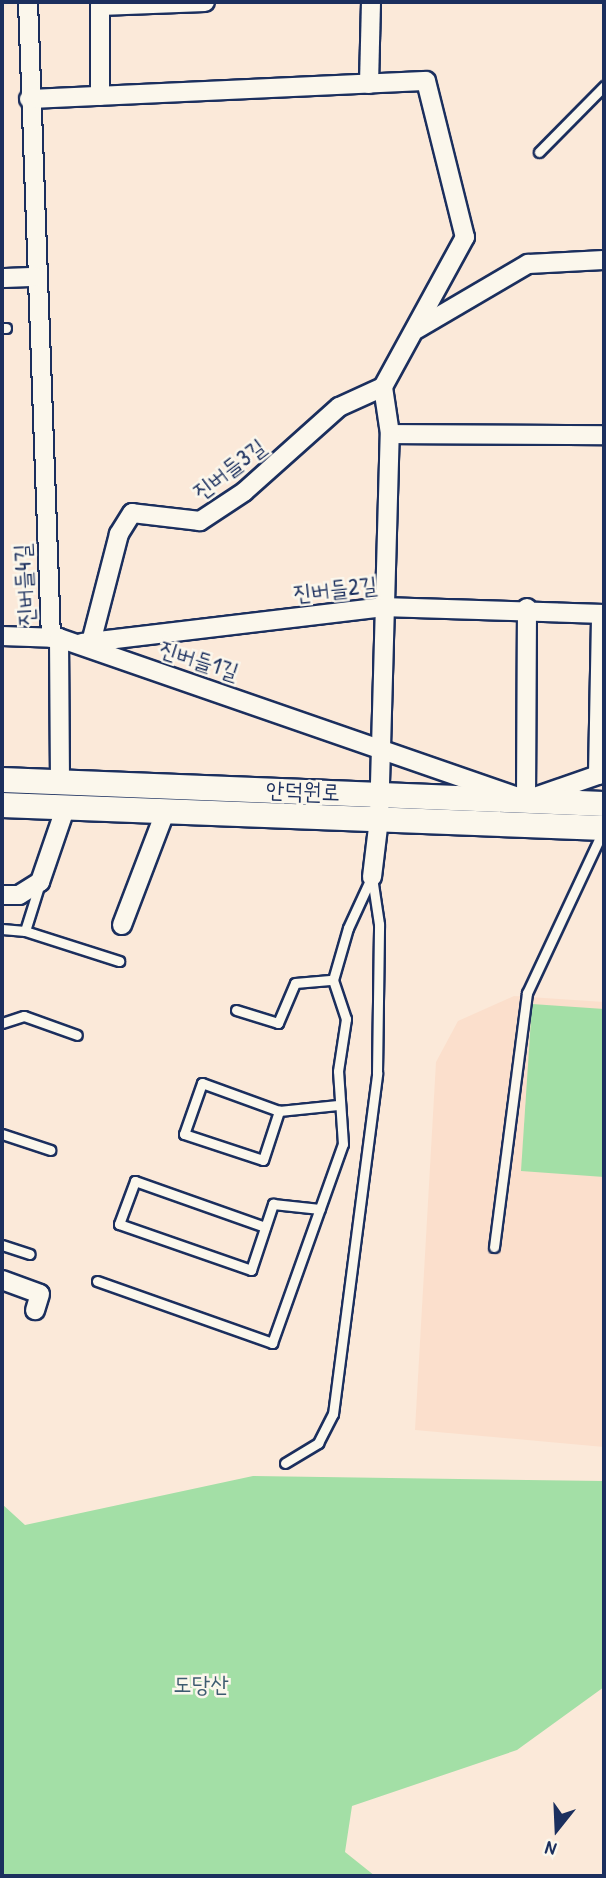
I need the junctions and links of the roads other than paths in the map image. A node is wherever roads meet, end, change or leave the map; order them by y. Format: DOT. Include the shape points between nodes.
graph roads {
  1 [pos="28,2"];
  2 [pos="205,2"];
  3 [pos="371,2"];
  4 [pos="165,3"];
  5 [pos="369,84"];
  6 [pos="604,86"];
  7 [pos="100,96"];
  8 [pos="29,99"];
  9 [pos="539,152"];
  10 [pos="604,260"];
  11 [pos="34,277"];
  12 [pos="2,278"];
  13 [pos="417,329"];
  14 [pos="383,387"];
  15 [pos="390,434"];
  16 [pos="604,435"];
  17 [pos="382,607"];
  18 [pos="527,608"];
  19 [pos="603,614"];
  20 [pos="2,636"];
  21 [pos="61,640"];
  22 [pos="91,642"];
  23 [pos="379,746"];
  24 [pos="601,774"];
  25 [pos="2,780"];
  26 [pos="60,782"];
  27 [pos="526,800"];
  28 [pos="604,804"];
  29 [pos="2,805"];
  30 [pos="66,806"];
  31 [pos="379,806"];
  32 [pos="166,810"];
  33 [pos="604,829"];
  34 [pos="372,877"];
  35 [pos="40,882"];
  36 [pos="2,895"];
  37 [pos="122,925"];
  38 [pos="2,929"];
  39 [pos="24,931"];
  40 [pos="118,961"];
  41 [pos="333,980"];
  42 [pos="236,1010"];
  43 [pos="2,1023"];
  44 [pos="76,1035"];
  45 [pos="338,1105"];
  46 [pos="279,1111"];
  47 [pos="2,1134"];
  48 [pos="50,1150"];
  49 [pos="320,1209"];
  50 [pos="265,1227"];
  51 [pos="2,1245"];
  52 [pos="494,1247"];
  53 [pos="30,1254"];
  54 [pos="2,1280"];
  55 [pos="97,1281"];
  56 [pos="35,1310"];
  57 [pos="285,1463"];
  1 -- 8 [label="street, 진버들4길"];
  2 -- 4 [label="street"];
  3 -- 5 [label="street"];
  4 -- 7 [label="street" via="100,6"];
  5 -- 7 [label="street"];
  5 -- 13 [label="street" via="426,81 465,237"];
  6 -- 9 [label="lane"];
  7 -- 8 [label="street"];
  8 -- 11 [label="street, 진버들4길"];
  10 -- 13 [label="street" via="528,264"];
  11 -- 12 [label="street"];
  11 -- 21 [label="street, 진버들4길"];
  13 -- 14 [label="street"];
  14 -- 15 [label="street"];
  14 -- 22 [label="street, 진버들3길" via="339,407 244,492 200,521 132,513 119,534"];
  15 -- 16 [label="street"];
  15 -- 17 [label="street"];
  17 -- 18 [label="street, 진버들2길"];
  17 -- 22 [label="street, 진버들2길"];
  17 -- 23 [label="street"];
  18 -- 19 [label="street, 진버들2길"];
  18 -- 27 [label="street"];
  19 -- 24 [label="street"];
  20 -- 21 [label="street, 진버들1길"];
  21 -- 22 [label="street, 진버들2길"];
  21 -- 23 [label="street, 진버들1길"];
  21 -- 26 [label="street, 진버들4길"];
  23 -- 27 [label="street, 진버들1길"];
  23 -- 31 [label="street"];
  24 -- 27 [label="street"];
  25 -- 26 [label="street, 안덕원로"];
  26 -- 31 [label="street, 안덕원로"];
  27 -- 28 [label="street, 안덕원로"];
  27 -- 31 [label="street, 안덕원로"];
  29 -- 30 [label="street, 안덕원로"];
  30 -- 32 [label="street, 안덕원로"];
  30 -- 35 [label="street"];
  31 -- 32 [label="street, 안덕원로"];
  31 -- 33 [label="street, 안덕원로"];
  31 -- 34 [label="street"];
  32 -- 37 [label="street"];
  33 -- 52 [label="lane" via="527,993"];
  34 -- 41 [label="lane" via="348,928"];
  34 -- 57 [label="lane" via="379,925 377,1073 333,1414 318,1443"];
  35 -- 36 [label="street" via="19,895"];
  35 -- 39 [label="lane"];
  38 -- 39 [label="lane"];
  39 -- 40 [label="lane"];
  41 -- 42 [label="lane" via="295,983 278,1023"];
  41 -- 45 [label="lane" via="346,1019"];
  43 -- 44 [label="lane" via="24,1016"];
  45 -- 46 [label="lane"];
  45 -- 49 [label="lane" via="343,1144"];
  46 -- 46 [label="lane" via="202,1083 184,1134 263,1160"];
  47 -- 48 [label="lane"];
  49 -- 50 [label="lane" via="273,1204"];
  49 -- 55 [label="lane" via="272,1343"];
  50 -- 50 [label="lane" via="251,1270 119,1224 135,1181"];
  51 -- 53 [label="lane"];
  54 -- 56 [label="street" via="40,1294"];
}
